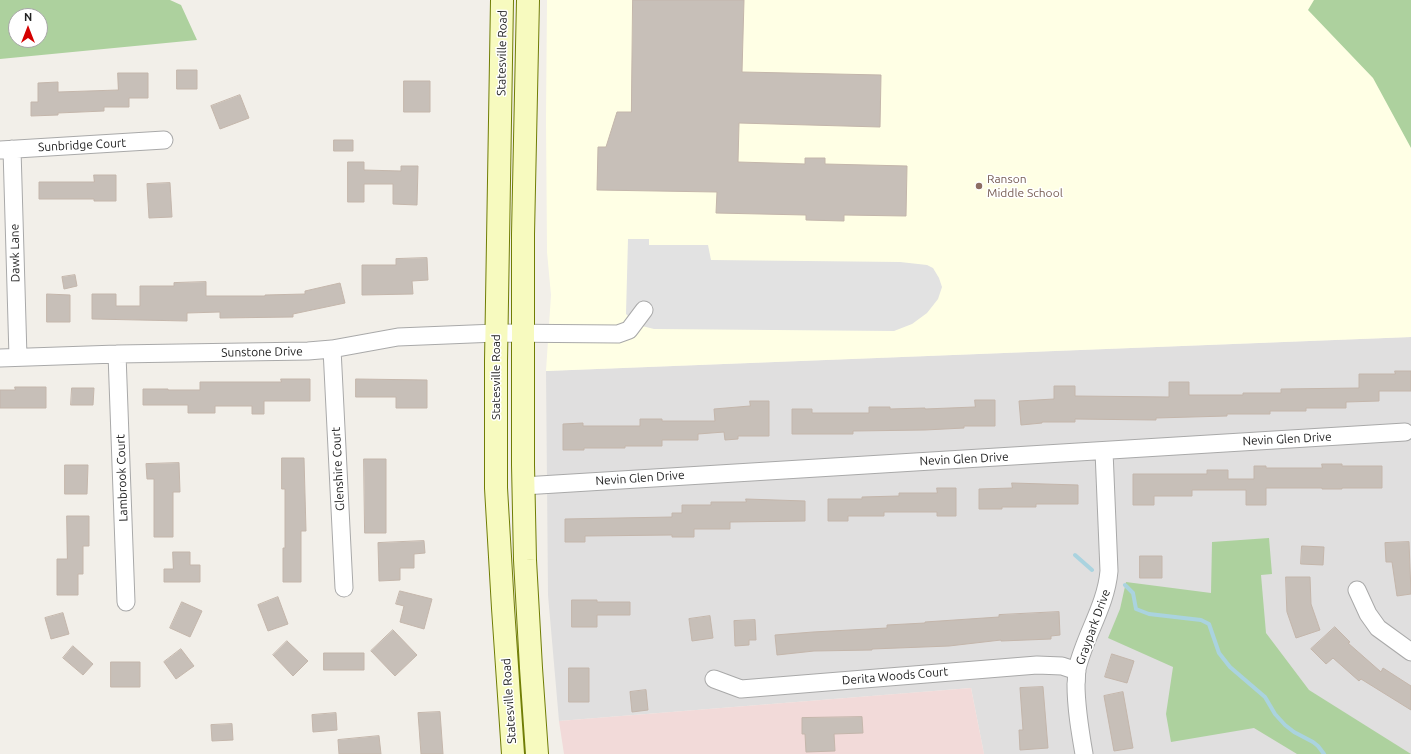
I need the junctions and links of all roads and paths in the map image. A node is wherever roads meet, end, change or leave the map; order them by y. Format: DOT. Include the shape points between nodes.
graph roads {
  1 [pos="502,0"];
  2 [pos="528,0"];
  3 [pos="164,140"];
  4 [pos="6,149"];
  5 [pos="644,310"];
  6 [pos="496,333"];
  7 [pos="523,333"];
  8 [pos="332,349"];
  9 [pos="117,354"];
  10 [pos="18,357"];
  11 [pos="0,358"];
  12 [pos="1405,432"];
  13 [pos="1104,451"];
  14 [pos="523,486"];
  15 [pos="344,588"];
  16 [pos="1357,590"];
  17 [pos="126,602"];
  18 [pos="1411,652"];
  19 [pos="1076,671"];
  20 [pos="714,679"];
  21 [pos="513,754"];
  22 [pos="537,754"];
  23 [pos="1084,754"];
  1 -- 6 [label="main road, Statesville Road"];
  2 -- 7 [label="main road, Statesville Road"];
  3 -- 4 [label="street, Sunbridge Court"];
  4 -- 10 [label="street, Dawk Lane"];
  5 -- 7 [label="street, Sunstone Drive" via="629,330 618,334"];
  6 -- 7 [label="street, Sunstone Drive"];
  6 -- 8 [label="street, Sunstone Drive" via="398,337"];
  6 -- 21 [label="main road, Statesville Road" via="496,488"];
  7 -- 14 [label="main road, Statesville Road"];
  8 -- 9 [label="street, Sunstone Drive"];
  8 -- 15 [label="street, Glenshire Court"];
  9 -- 10 [label="street, Sunstone Drive"];
  9 -- 17 [label="street, Lambrook Court"];
  10 -- 11 [label="street, Sunstone Drive"];
  12 -- 13 [label="street, Nevin Glen Drive"];
  13 -- 14 [label="street, Nevin Glen Drive"];
  13 -- 19 [label="street, Graypark Drive" via="1108,586"];
  14 -- 22 [label="main road, Statesville Road" via="524,560"];
  16 -- 18 [label="street" via="1378,628"];
  19 -- 20 [label="street, Derita Woods Court" via="1062,666 1037,665 741,689"];
  19 -- 23 [label="street, Graypark Drive" via="1076,702"];
}
